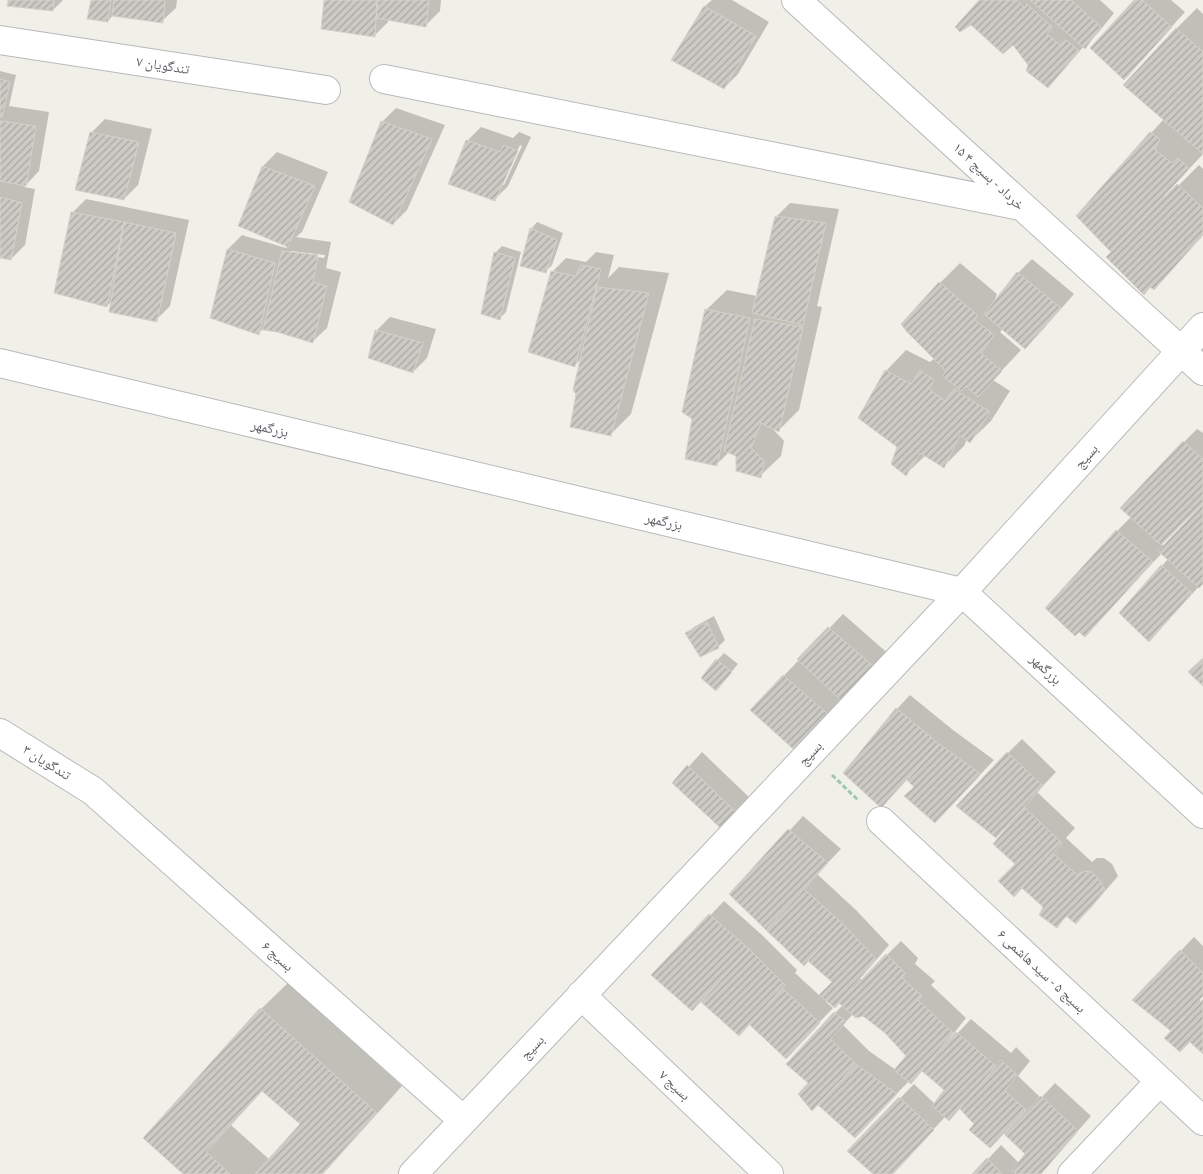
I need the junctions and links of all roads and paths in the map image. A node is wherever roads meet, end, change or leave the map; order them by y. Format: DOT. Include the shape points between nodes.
graph roads {
  1 [pos="796,0"];
  2 [pos="0,40"];
  3 [pos="384,79"];
  4 [pos="326,90"];
  5 [pos="1021,206"];
  6 [pos="1203,327"];
  7 [pos="1182,351"];
  8 [pos="0,363"];
  9 [pos="1203,371"];
  10 [pos="962,592"];
  11 [pos="0,732"];
  12 [pos="809,754"];
  13 [pos="93,791"];
  14 [pos="1203,814"];
  15 [pos="881,821"];
  16 [pos="580,996"];
  17 [pos="1160,1081"];
  18 [pos="463,1120"];
  19 [pos="1203,1121"];
  20 [pos="413,1174"];
  21 [pos="769,1174"];
  22 [pos="1072,1174"];
  1 -- 5 [label="street, ۱۵ خرداد - بسیج ۴"];
  2 -- 4 [label="street, تندگویان ۷"];
  3 -- 5 [label="street"];
  5 -- 7 [label="street, ۱۵ خرداد - بسیج ۴"];
  6 -- 7 [label="street, بسیج"];
  7 -- 9 [label="street, ۱۵ خرداد - بسیج ۴"];
  7 -- 10 [label="street, بسیج"];
  8 -- 10 [label="street, بزرگمهر"];
  10 -- 12 [label="street, بسیج"];
  10 -- 14 [label="street, بزرگمهر"];
  11 -- 13 [label="street, تندگویان ۳"];
  12 -- 15 [label="path"];
  12 -- 16 [label="street, بسیج"];
  13 -- 18 [label="street, بسیج ۶"];
  15 -- 17 [label="street, بسیج ۵ - سید هاشمی ۶"];
  16 -- 18 [label="street, بسیج"];
  16 -- 21 [label="street, بسیج ۷"];
  17 -- 19 [label="street, بسیج ۵ - سید هاشمی ۶"];
  17 -- 22 [label="street"];
  18 -- 20 [label="street, بسیج"];
}
